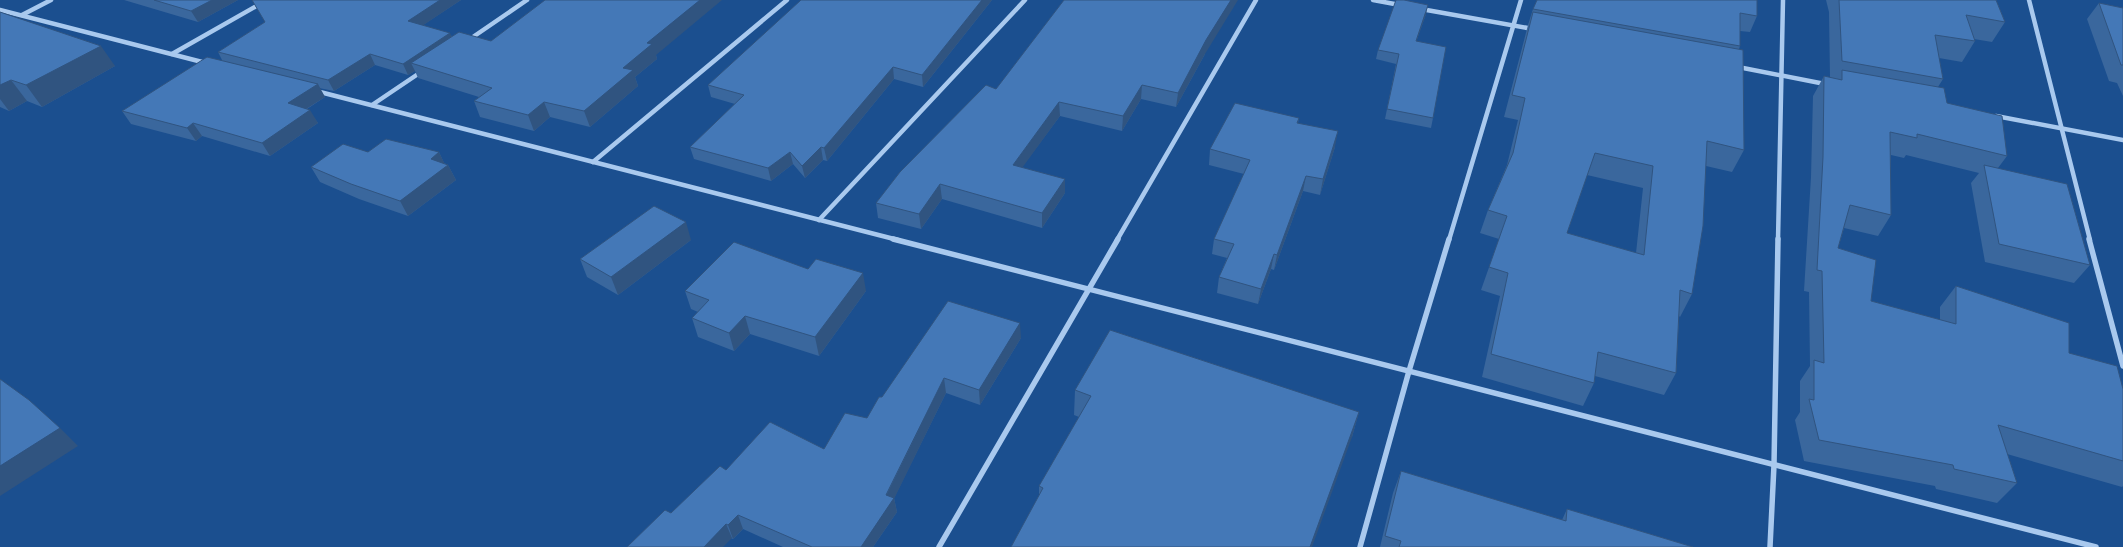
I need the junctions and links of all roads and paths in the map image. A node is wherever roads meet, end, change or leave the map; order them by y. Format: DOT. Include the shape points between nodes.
graph roads {
  1 [pos="51,0"];
  2 [pos="267,0"];
  3 [pos="527,0"];
  4 [pos="788,0"];
  5 [pos="1025,0"];
  6 [pos="1256,0"];
  7 [pos="1373,0"];
  8 [pos="1521,0"];
  9 [pos="1783,0"];
  10 [pos="2029,0"];
  11 [pos="0,10"];
  12 [pos="22,15"];
  13 [pos="1513,26"];
  14 [pos="1542,31"];
  15 [pos="462,44"];
  16 [pos="171,54"];
  17 [pos="214,65"];
  18 [pos="429,66"];
  19 [pos="1733,66"];
  20 [pos="1781,75"];
  21 [pos="1829,84"];
  22 [pos="307,89"];
  23 [pos="372,105"];
  24 [pos="1992,115"];
  25 [pos="2060,128"];
  26 [pos="2123,140"];
  27 [pos="593,162"];
  28 [pos="819,220"];
  29 [pos="1089,289"];
  30 [pos="2123,366"];
  31 [pos="1409,371"];
  32 [pos="1774,465"];
  33 [pos="939,547"];
  34 [pos="1360,547"];
  35 [pos="1770,547"];
  36 [pos="2096,547"];
  1 -- 12 [label="street"];
  2 -- 16 [label="street"];
  3 -- 15 [label="street"];
  4 -- 27 [label="street"];
  5 -- 28 [label="street"];
  6 -- 29 [label="street"];
  7 -- 13 [label="street"];
  8 -- 13 [label="street"];
  9 -- 20 [label="street"];
  10 -- 25 [label="street"];
  11 -- 12 [label="street"];
  12 -- 16 [label="street"];
  13 -- 14 [label="street"];
  13 -- 31 [label="street"];
  16 -- 17 [label="street"];
  18 -- 23 [label="street"];
  19 -- 20 [label="street"];
  20 -- 21 [label="street"];
  20 -- 32 [label="street"];
  22 -- 23 [label="street"];
  23 -- 27 [label="street"];
  24 -- 25 [label="street"];
  25 -- 26 [label="street"];
  25 -- 30 [label="street"];
  27 -- 28 [label="street"];
  28 -- 29 [label="street"];
  29 -- 31 [label="street"];
  29 -- 33 [label="street"];
  31 -- 32 [label="street"];
  31 -- 34 [label="street"];
  32 -- 35 [label="street"];
  32 -- 36 [label="street"];
}
